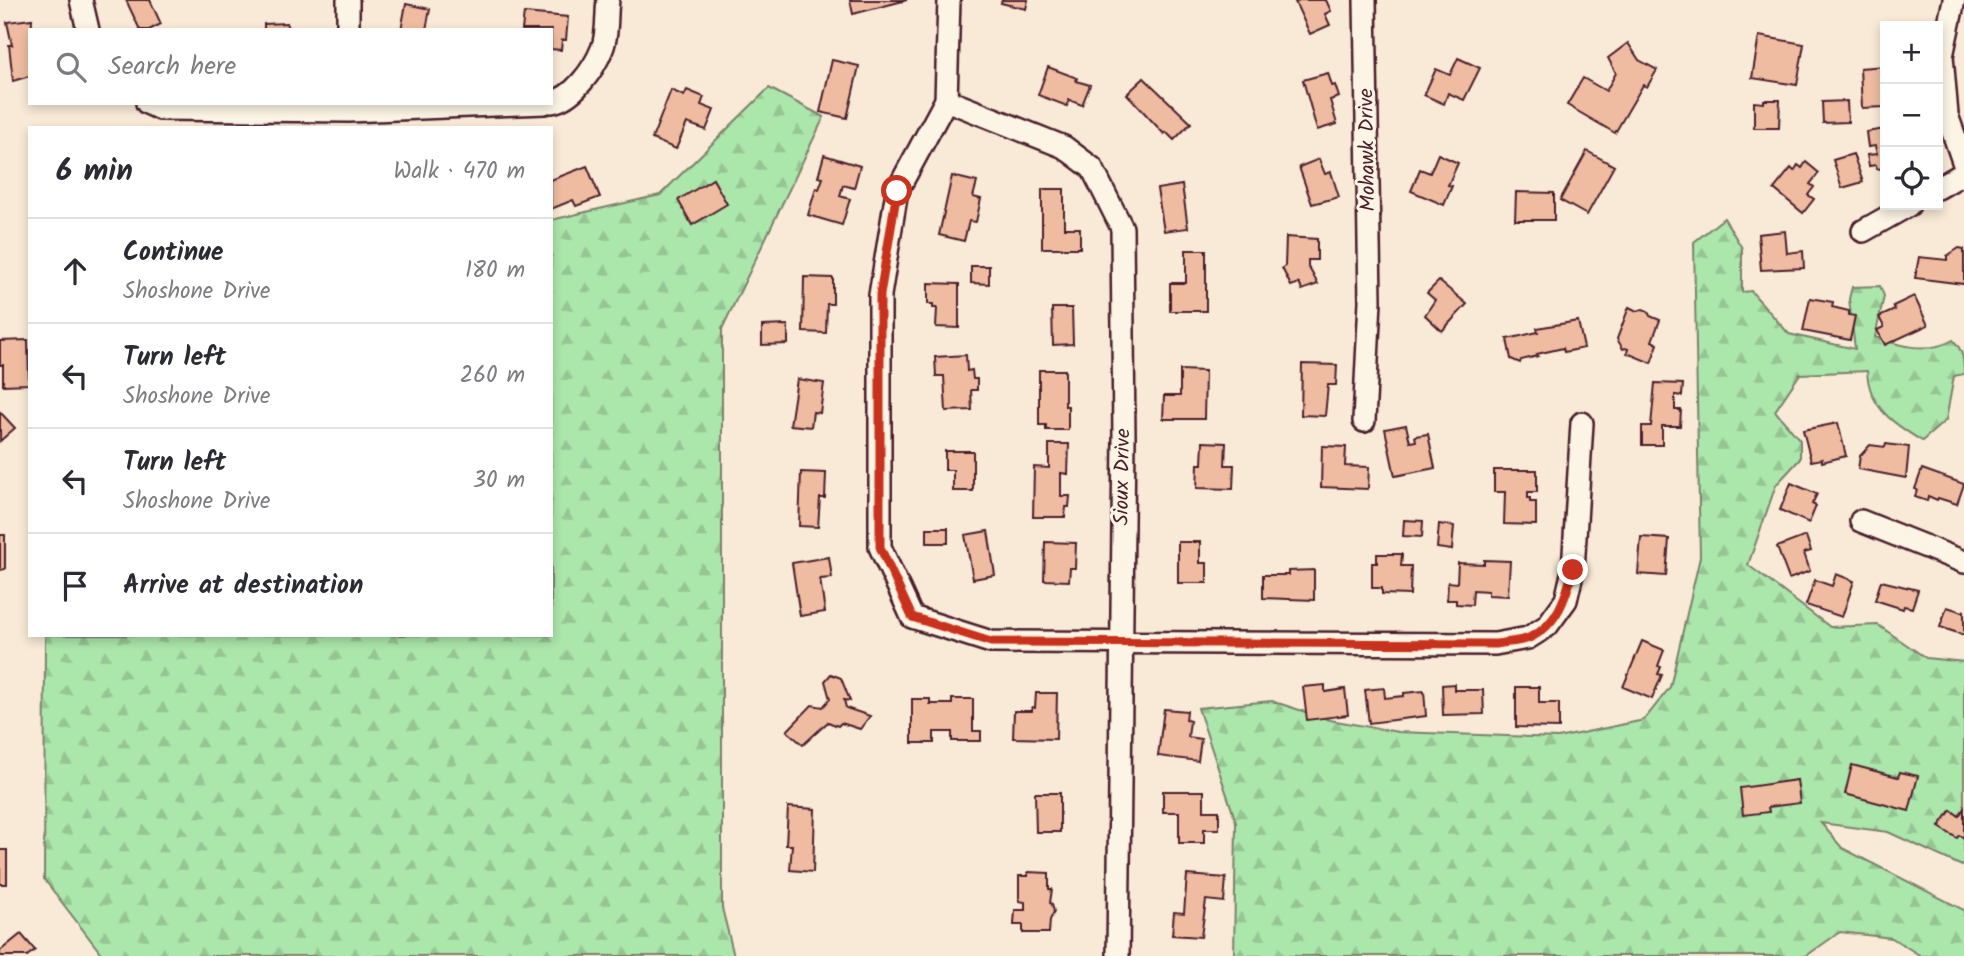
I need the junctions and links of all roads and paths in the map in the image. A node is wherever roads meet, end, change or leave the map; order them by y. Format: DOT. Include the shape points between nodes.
graph roads {
  1 [pos="82,0"];
  2 [pos="348,0"];
  3 [pos="608,0"];
  4 [pos="949,0"];
  5 [pos="1364,0"];
  6 [pos="1954,0"];
  7 [pos="88,28"];
  8 [pos="348,28"];
  9 [pos="946,100"];
  10 [pos="553,102"];
  11 [pos="152,105"];
  12 [pos="533,105"];
  13 [pos="349,107"];
  14 [pos="1964,164"];
  15 [pos="1964,173"];
  16 [pos="1943,185"];
  17 [pos="1900,210"];
  18 [pos="1863,231"];
  19 [pos="1364,422"];
  20 [pos="1582,423"];
  21 [pos="1861,521"];
  22 [pos="1964,562"];
  23 [pos="1121,641"];
  24 [pos="1118,956"];
  1 -- 7 [label="street"];
  2 -- 8 [label="street"];
  3 -- 10 [label="street" via="603,48 578,88"];
  4 -- 9 [label="street"];
  5 -- 19 [label="street, Mohawk Drive" via="1370,301"];
  6 -- 14 [label="street" via="1942,56 1947,115"];
  9 -- 23 [label="street, Sioux Drive" via="1065,147 1093,168 1122,228"];
  9 -- 23 [label="street" via="897,191 880,295 880,547 912,617 991,642"];
  11 -- 13 [label="street" via="160,109"];
  12 -- 13 [label="street"];
  15 -- 16 [label="street"];
  17 -- 18 [label="street"];
  20 -- 23 [label="street" via="1573,570 1566,600 1547,626 1528,638 1496,644"];
  21 -- 22 [label="street"];
  23 -- 24 [label="street, Sioux Drive"];
}
